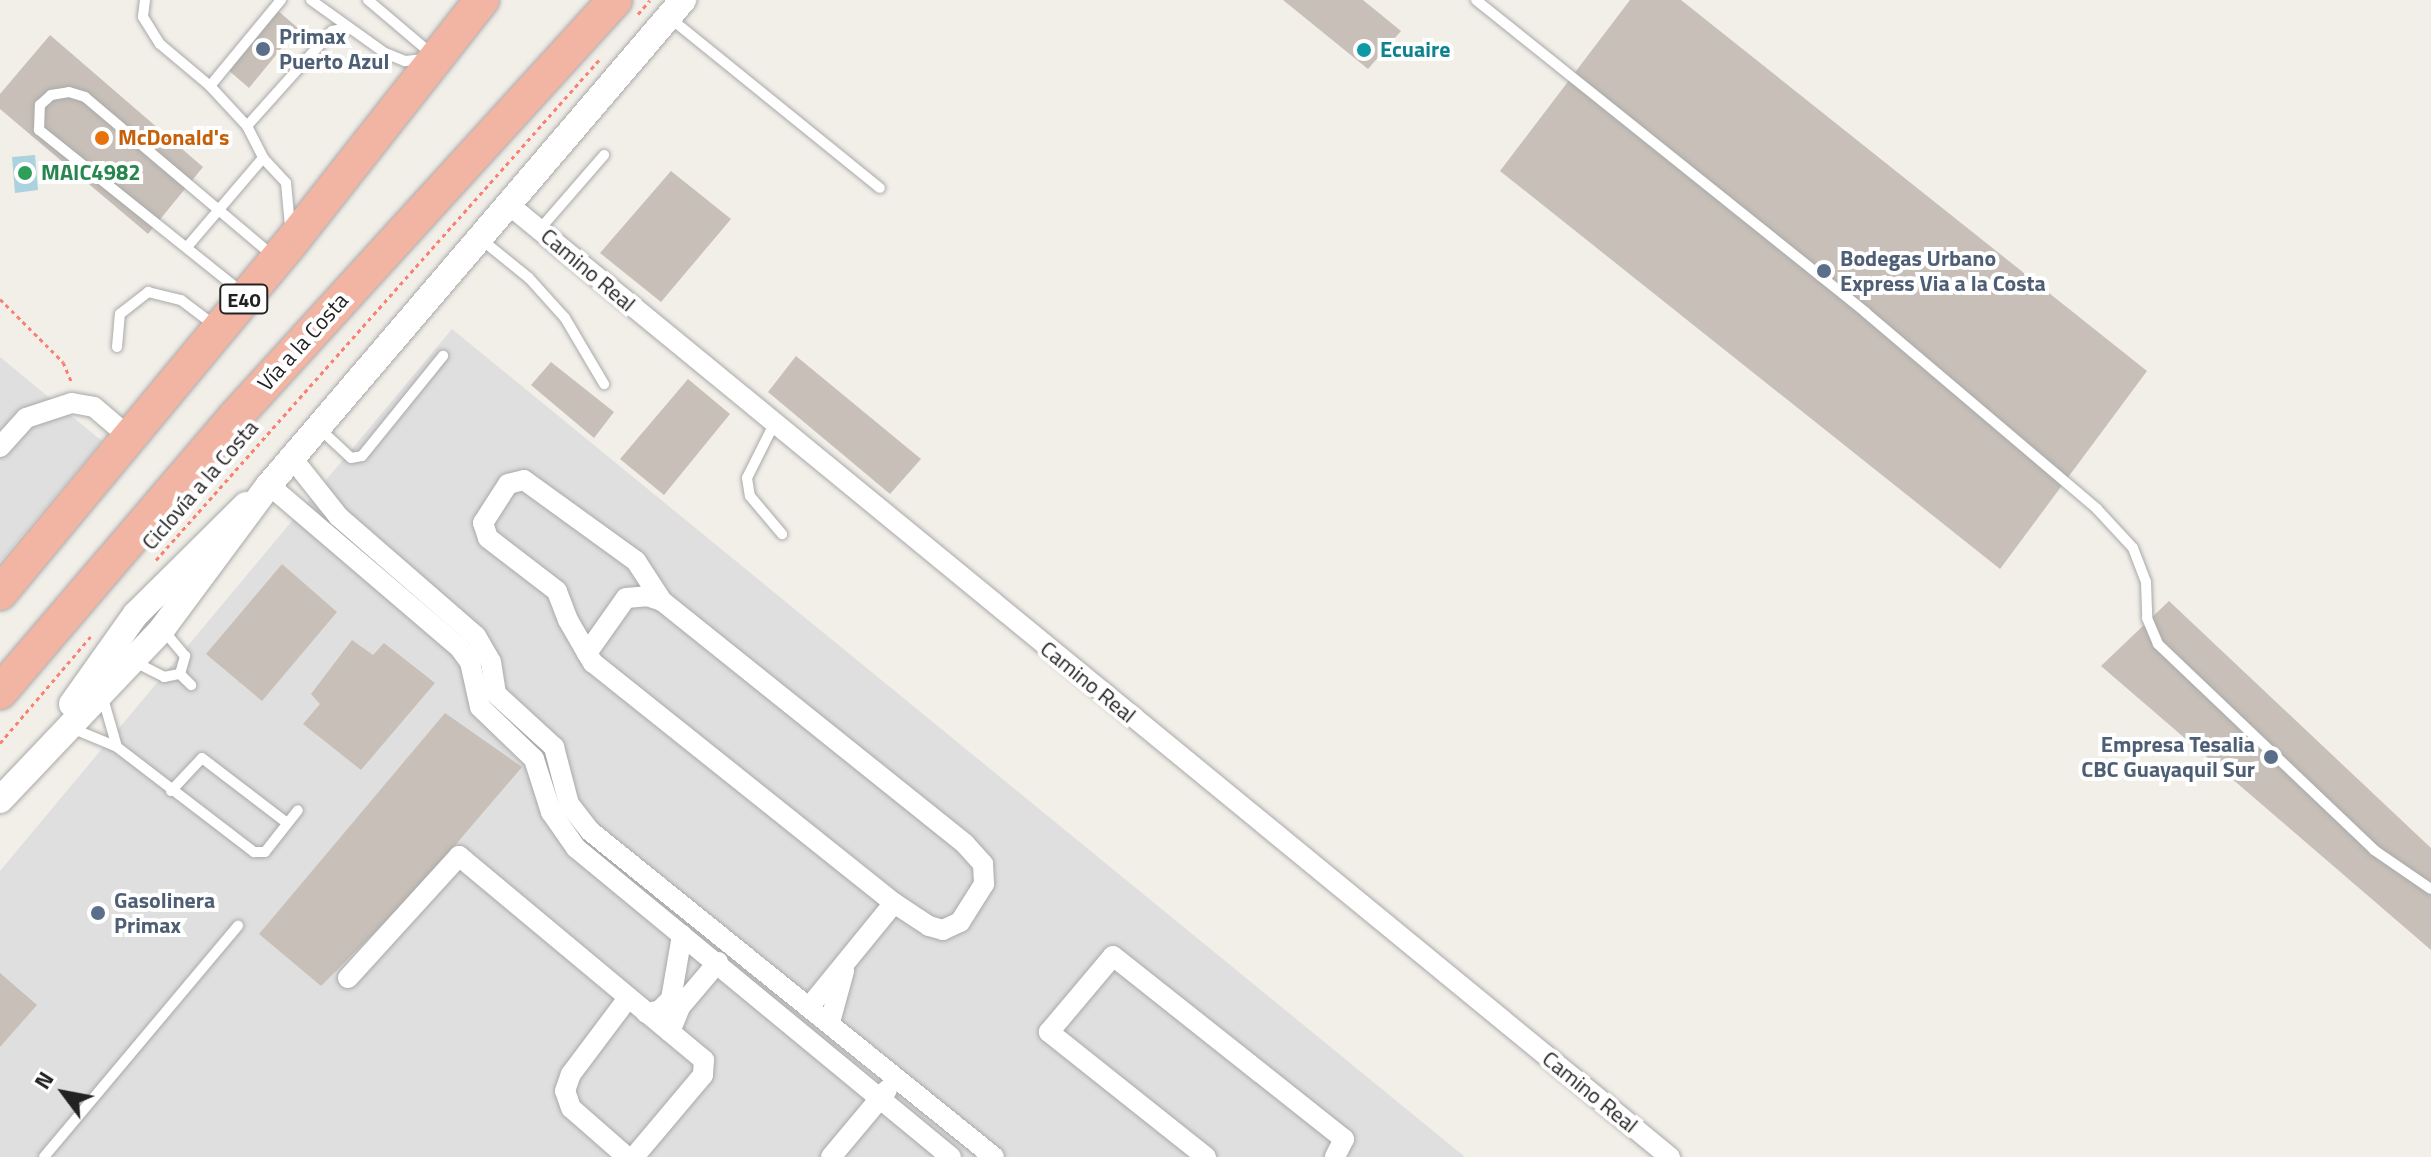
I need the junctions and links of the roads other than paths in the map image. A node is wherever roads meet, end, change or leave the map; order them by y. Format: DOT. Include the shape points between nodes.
graph roads {
  1 [pos="145,0"];
  2 [pos="281,0"];
  3 [pos="311,0"];
  4 [pos="368,0"];
  5 [pos="482,0"];
  6 [pos="510,0"];
  7 [pos="1476,0"];
  8 [pos="667,6"];
  9 [pos="609,22"];
  10 [pos="348,28"];
  11 [pos="435,58"];
  12 [pos="210,86"];
  13 [pos="247,126"];
  14 [pos="604,155"];
  15 [pos="263,158"];
  16 [pos="880,188"];
  17 [pos="508,204"];
  18 [pos="218,210"];
  19 [pos="540,229"];
  20 [pos="480,239"];
  21 [pos="187,247"];
  22 [pos="283,252"];
  23 [pos="247,296"];
  24 [pos="219,329"];
  25 [pos="117,347"];
  26 [pos="443,356"];
  27 [pos="604,384"];
  28 [pos="774,424"];
  29 [pos="319,427"];
  30 [pos="129,437"];
  31 [pos="0,447"];
  32 [pos="292,458"];
  33 [pos="269,485"];
  34 [pos="782,534"];
  35 [pos="0,593"];
  36 [pos="662,601"];
  37 [pos="162,629"];
  38 [pos="587,653"];
  39 [pos="131,660"];
  40 [pos="180,674"];
  41 [pos="191,685"];
  42 [pos="0,692"];
  43 [pos="101,692"];
  44 [pos="67,726"];
  45 [pos="117,747"];
  46 [pos="34,761"];
  47 [pos="171,791"];
  48 [pos="0,800"];
  49 [pos="298,810"];
  50 [pos="287,823"];
  51 [pos="641,872"];
  52 [pos="2431,889"];
  53 [pos="627,890"];
  54 [pos="894,903"];
  55 [pos="238,926"];
  56 [pos="682,935"];
  57 [pos="718,962"];
  58 [pos="846,963"];
  59 [pos="348,978"];
  60 [pos="628,998"];
  61 [pos="810,1006"];
  62 [pos="646,1013"];
  63 [pos="830,1022"];
  64 [pos="670,1032"];
  65 [pos="897,1077"];
  66 [pos="880,1099"];
  67 [pos="44,1157"];
  68 [pos="627,1157"];
  69 [pos="634,1157"];
  70 [pos="831,1157"];
  71 [pos="951,1157"];
  72 [pos="994,1157"];
  73 [pos="1206,1157"];
  74 [pos="1335,1157"];
  75 [pos="1670,1157"];
  1 -- 12 [label="lane" via="143,17 160,44"];
  2 -- 12 [label="lane"];
  3 -- 10 [label="lane"];
  4 -- 11 [label="lane"];
  5 -- 11 [label="highway, E40"];
  6 -- 22 [label="highway" via="360,173"];
  7 -- 52 [label="lane" via="1865,312 2097,509 2133,548 2146,582 2147,618 2158,644 2374,850"];
  8 -- 16 [label="lane"];
  8 -- 17 [label="street"];
  9 -- 42 [label="highway, Vía a la Costa" via="235,417"];
  10 -- 11 [label="lane" via="405,61"];
  10 -- 13 [label="lane" via="332,31"];
  11 -- 22 [label="highway, E40"];
  12 -- 13 [label="lane"];
  13 -- 15 [label="lane"];
  14 -- 19 [label="lane"];
  15 -- 18 [label="lane"];
  15 -- 22 [label="lane" via="286,183"];
  17 -- 19 [label="street, Camino Real"];
  17 -- 20 [label="street"];
  18 -- 21 [label="lane"];
  18 -- 21 [label="lane" via="85,97 69,92 51,95 40,105 35,118 39,130"];
  18 -- 22 [label="lane"];
  19 -- 28 [label="street, Camino Real"];
  20 -- 27 [label="lane" via="529,278 565,318"];
  20 -- 29 [label="street"];
  21 -- 23 [label="lane"];
  22 -- 23 [label="highway, E40"];
  23 -- 24 [label="highway, E40"];
  24 -- 25 [label="lane" via="181,300 148,292 120,314"];
  24 -- 30 [label="highway, E40"];
  26 -- 29 [label="lane" via="362,456 351,458"];
  28 -- 34 [label="lane" via="747,478 750,496"];
  28 -- 75 [label="street, Camino Real"];
  29 -- 32 [label="street"];
  30 -- 31 [label="street" via="94,407 72,403 26,418"];
  30 -- 35 [label="highway, E40"];
  32 -- 33 [label="street"];
  32 -- 51 [label="street" via="339,517 487,649 503,706 554,747 576,816"];
  33 -- 37 [label="street"];
  33 -- 46 [label="street" via="209,537 136,614"];
  33 -- 53 [label="street" via="459,647 470,662 480,707 490,723 526,748 542,772 561,830"];
  36 -- 38 [label="street" via="626,598"];
  36 -- 38 [label="street" via="636,561 524,480 508,484 483,523 488,538 557,591"];
  36 -- 54 [label="street" via="983,864 984,884 972,905 960,922 943,930"];
  37 -- 39 [label="street"];
  37 -- 40 [label="lane" via="185,656"];
  38 -- 54 [label="street"];
  39 -- 40 [label="lane" via="164,677"];
  39 -- 43 [label="street"];
  40 -- 41 [label="lane"];
  43 -- 44 [label="street"];
  43 -- 45 [label="lane"];
  44 -- 45 [label="lane"];
  44 -- 46 [label="street"];
  45 -- 47 [label="lane"];
  46 -- 48 [label="street"];
  47 -- 50 [label="lane" via="254,852 265,852"];
  47 -- 50 [label="lane" via="202,758"];
  49 -- 50 [label="lane"];
  51 -- 53 [label="street"];
  51 -- 61 [label="street"];
  53 -- 56 [label="street"];
  54 -- 58 [label="street"];
  55 -- 67 [label="lane"];
  56 -- 57 [label="street"];
  56 -- 62 [label="street" via="671,999 659,1011"];
  57 -- 64 [label="street" via="680,1007"];
  57 -- 66 [label="street"];
  58 -- 61 [label="street"];
  58 -- 63 [label="street"];
  59 -- 60 [label="street" via="459,856"];
  60 -- 62 [label="street"];
  60 -- 68 [label="street" via="571,1074 565,1091 571,1108"];
  61 -- 63 [label="street"];
  62 -- 64 [label="street"];
  63 -- 65 [label="street"];
  64 -- 69 [label="street" via="704,1060 703,1075"];
  65 -- 66 [label="street"];
  65 -- 72 [label="street"];
  66 -- 70 [label="street"];
  66 -- 71 [label="street"];
  73 -- 74 [label="street" via="1049,1032 1113,956 1344,1139"];
}
